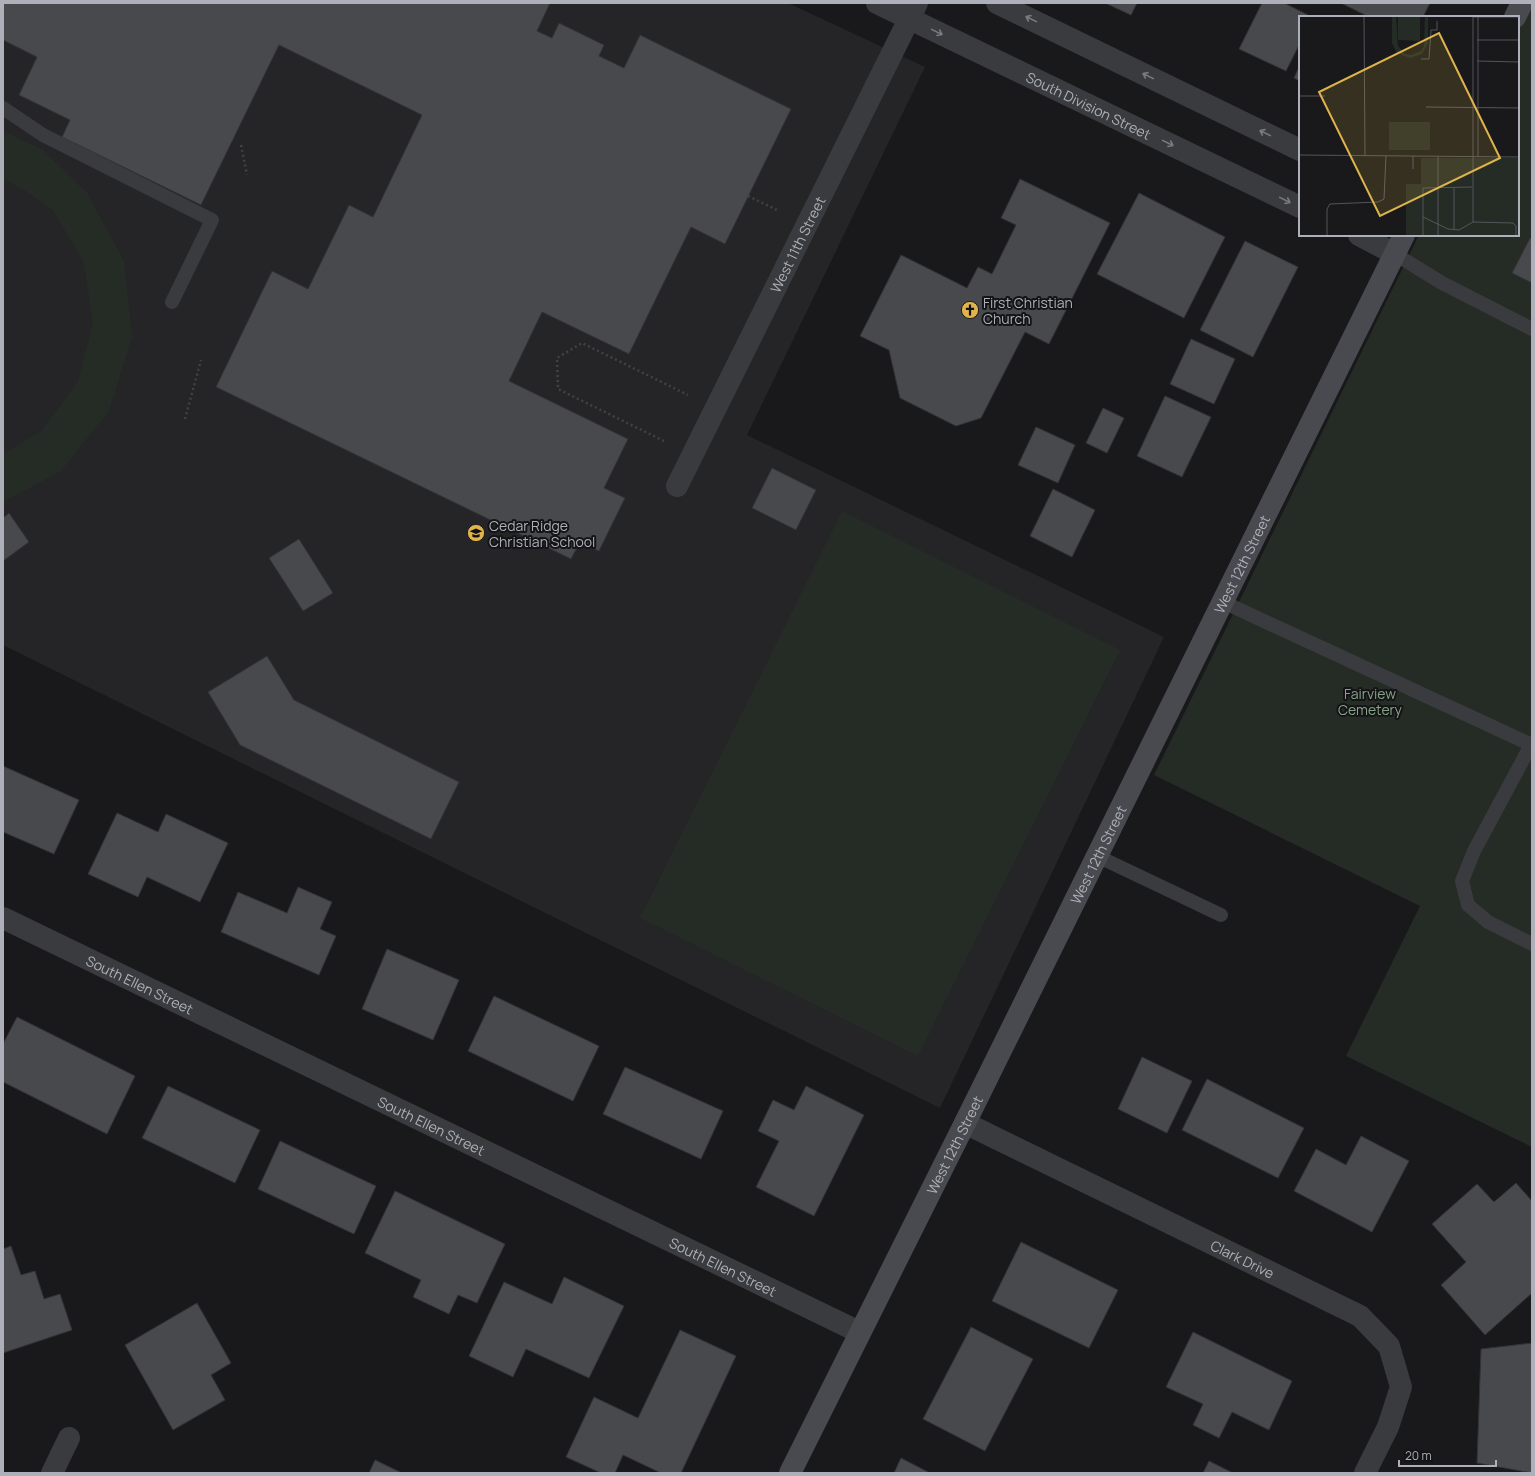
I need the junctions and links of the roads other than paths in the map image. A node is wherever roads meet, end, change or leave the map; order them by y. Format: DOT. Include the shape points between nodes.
graph roads {
  1 [pos="877,3"];
  2 [pos="997,3"];
  3 [pos="1522,3"];
  4 [pos="913,11"];
  5 [pos="1516,16"];
  6 [pos="3,108"];
  7 [pos="1299,150"];
  8 [pos="1299,206"];
  9 [pos="1364,236"];
  10 [pos="1400,244"];
  11 [pos="172,302"];
  12 [pos="1532,329"];
  13 [pos="677,486"];
  14 [pos="1223,602"];
  15 [pos="1532,744"];
  16 [pos="1097,856"];
  17 [pos="1221,915"];
  18 [pos="3,918"];
  19 [pos="1532,944"];
  20 [pos="965,1123"];
  21 [pos="860,1332"];
  22 [pos="70,1438"];
  23 [pos="52,1473"];
  24 [pos="790,1473"];
  25 [pos="1365,1473"];
  1 -- 4 [label="street, South Division Street"];
  7 -- 2 [label="street, one-way"];
  3 -- 5 [label="main road"];
  4 -- 8 [label="street, South Division Street, one-way"];
  4 -- 13 [label="street, West 11th Street"];
  6 -- 11 [label="lane" via="43,135 212,220"];
  9 -- 10 [label="street"];
  10 -- 12 [label="lane" via="1442,283"];
  10 -- 14 [label="main road, West 12th Street"];
  14 -- 15 [label="lane"];
  14 -- 16 [label="main road, West 12th Street"];
  15 -- 19 [label="lane" via="1474,851 1462,882 1468,905 1488,922"];
  16 -- 17 [label="lane"];
  16 -- 20 [label="main road, West 12th Street"];
  18 -- 21 [label="street, South Ellen Street"];
  20 -- 21 [label="main road, West 12th Street"];
  20 -- 25 [label="street, Clark Drive" via="1360,1316 1390,1346 1401,1387 1388,1427"];
  21 -- 24 [label="main road, West 12th Street"];
  22 -- 23 [label="street"];
}
